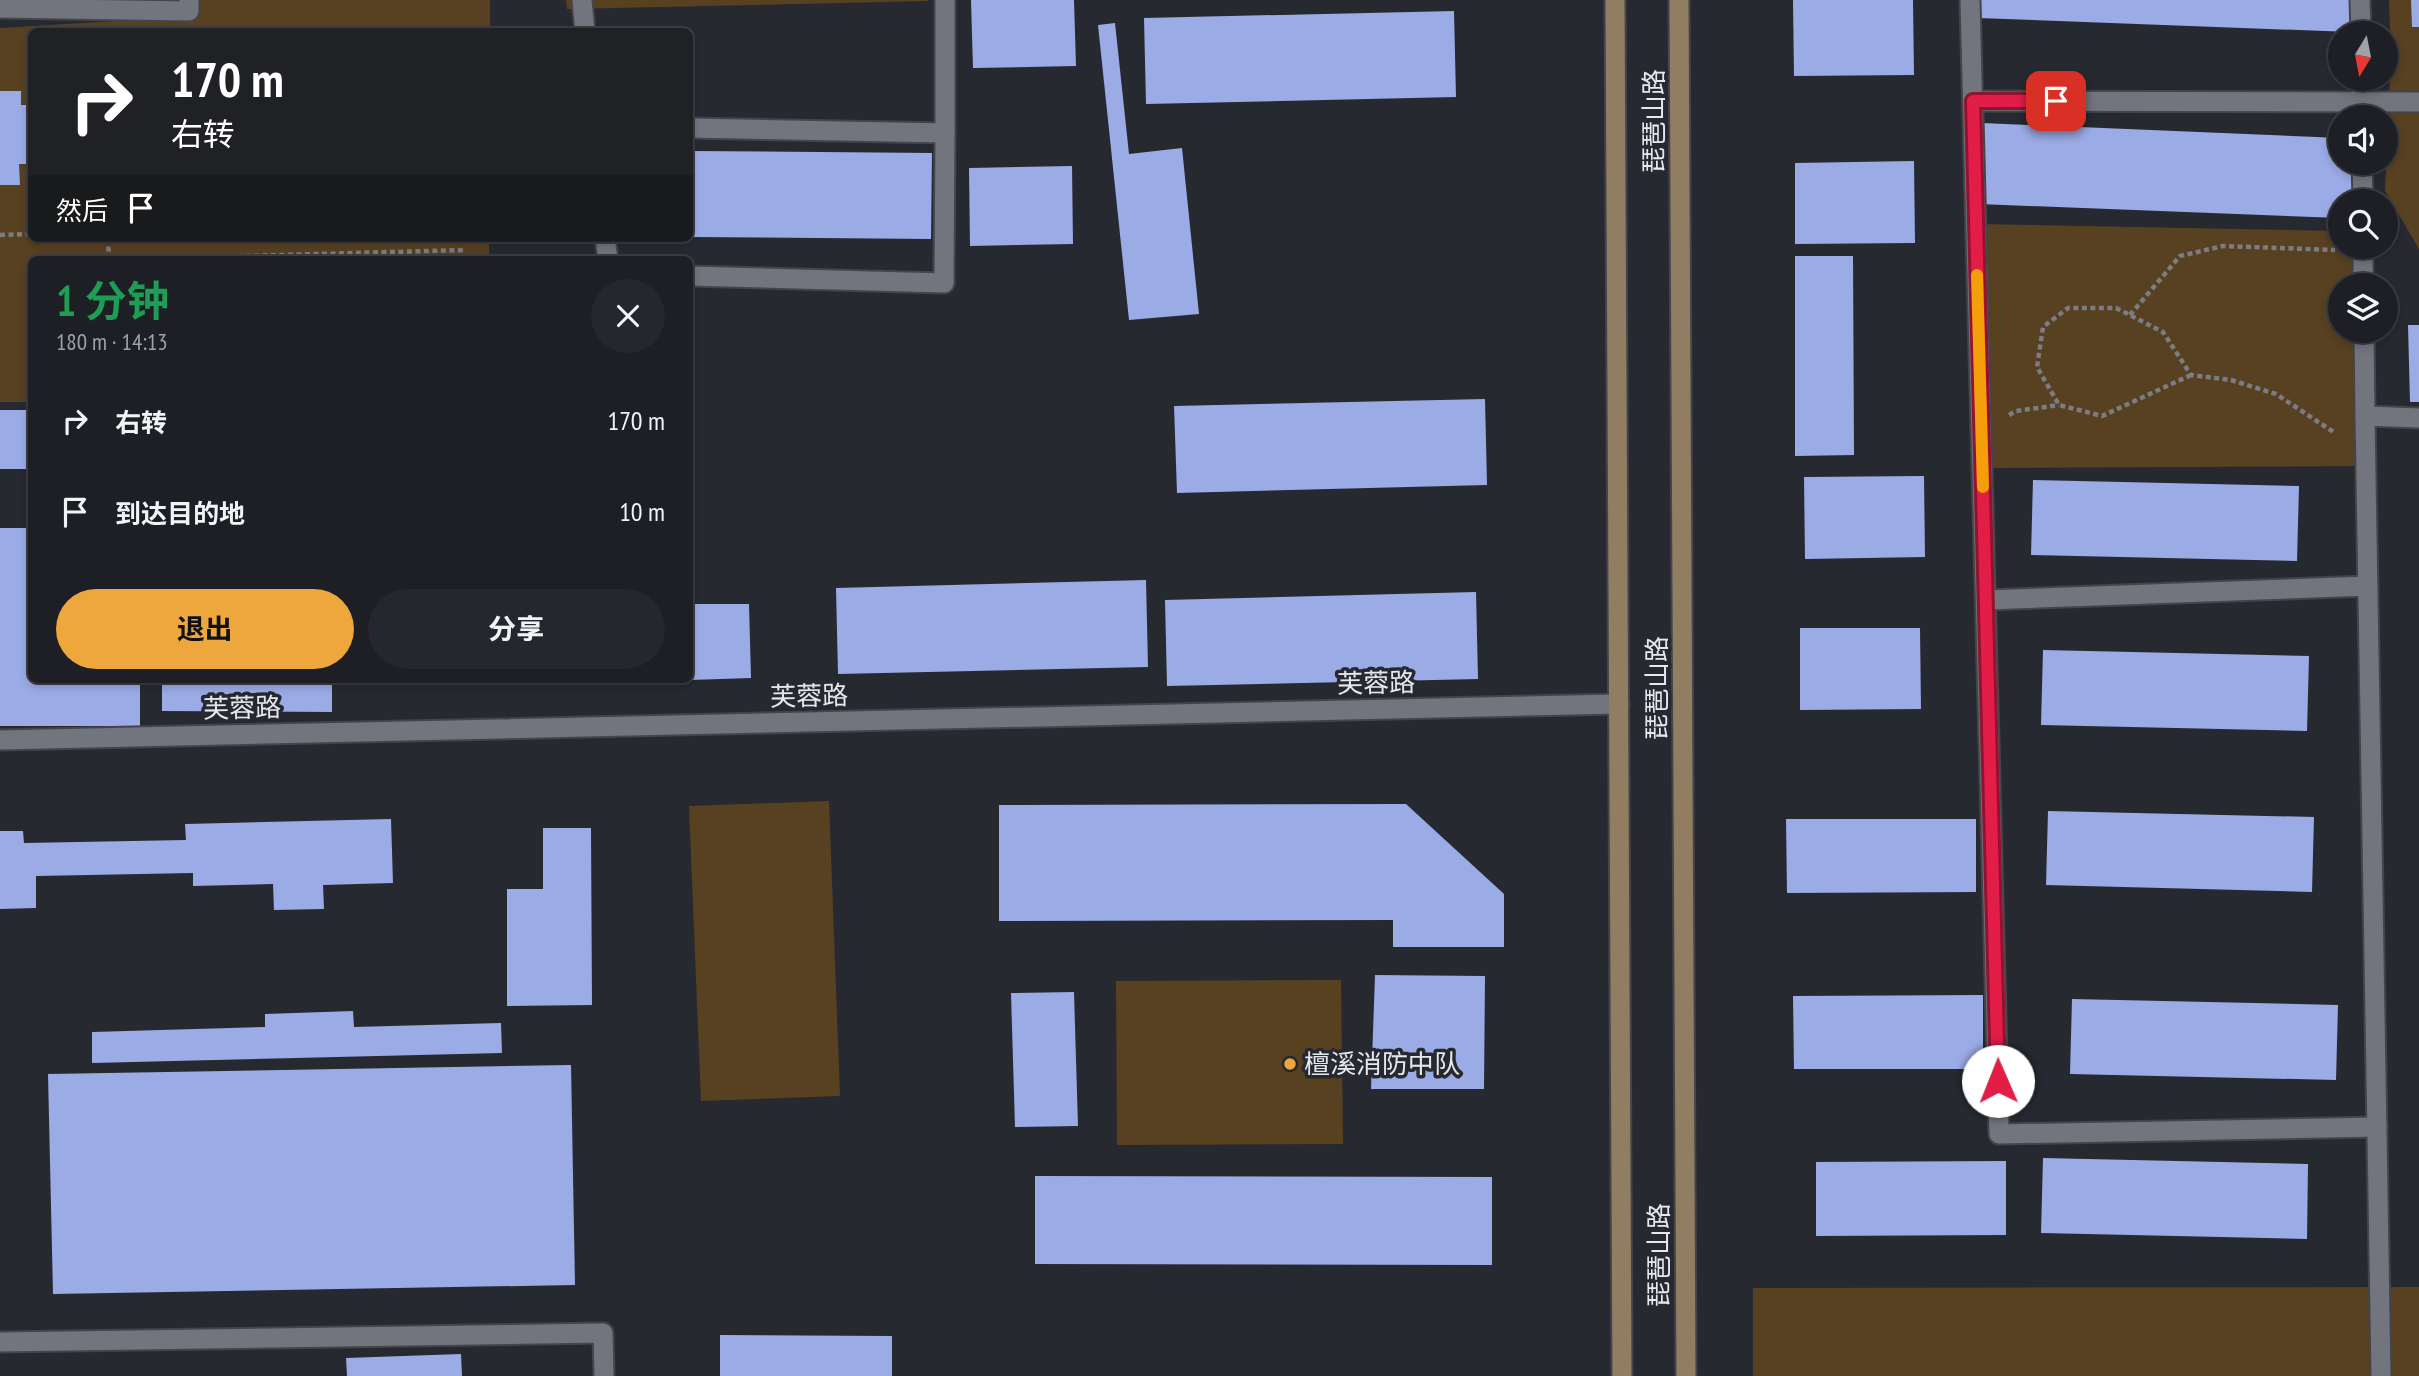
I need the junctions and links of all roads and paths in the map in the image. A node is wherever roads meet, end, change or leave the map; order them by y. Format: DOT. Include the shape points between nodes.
graph roads {
  1 [pos="189,0"];
  2 [pos="582,0"];
  3 [pos="945,0"];
  4 [pos="1615,0"];
  5 [pos="1679,0"];
  6 [pos="1970,0"];
  7 [pos="2360,0"];
  8 [pos="0,8"];
  9 [pos="2361,21"];
  10 [pos="585,28"];
  11 [pos="1973,101"];
  12 [pos="2419,102"];
  13 [pos="2398,105"];
  14 [pos="2328,109"];
  15 [pos="693,128"];
  16 [pos="945,133"];
  17 [pos="28,234"];
  18 [pos="0,235"];
  19 [pos="2328,248"];
  20 [pos="463,250"];
  21 [pos="244,256"];
  22 [pos="693,276"];
  23 [pos="2130,315"];
  24 [pos="2364,343"];
  25 [pos="2191,375"];
  26 [pos="2059,405"];
  27 [pos="2365,416"];
  28 [pos="2419,418"];
  29 [pos="1981,434"];
  30 [pos="2365,452"];
  31 [pos="2368,586"];
  32 [pos="1986,600"];
  33 [pos="1619,704"];
  34 [pos="0,740"];
  35 [pos="2376,1127"];
  36 [pos="0,1342"];
  37 [pos="604,1376"];
  38 [pos="1622,1376"];
  39 [pos="1686,1376"];
  40 [pos="2381,1376"];
  1 -- 8 [label="street" via="189,10"];
  2 -- 10 [label="street"];
  3 -- 16 [label="street"];
  4 -- 33 [label="main road, 琵琶山路"];
  5 -- 39 [label="main road, 琵琶山路"];
  6 -- 11 [label="street"];
  7 -- 9 [label="street"];
  11 -- 14 [label="street"];
  11 -- 29 [label="street"];
  12 -- 13 [label="street"];
  15 -- 16 [label="street"];
  16 -- 22 [label="street" via="944,283"];
  17 -- 18 [label="path"];
  19 -- 23 [label="path" via="2223,246 2180,256"];
  20 -- 21 [label="path"];
  23 -- 25 [label="path" via="2164,332"];
  23 -- 26 [label="path" via="2116,308 2068,308 2043,327 2037,367"];
  24 -- 27 [label="street"];
  25 -- 26 [label="path" via="2102,416"];
  25 -- 30 [label="path" via="2231,380 2276,394"];
  26 -- 29 [label="path" via="2016,411"];
  27 -- 28 [label="street"];
  27 -- 30 [label="street"];
  29 -- 32 [label="street"];
  30 -- 31 [label="street"];
  31 -- 32 [label="street"];
  31 -- 35 [label="street"];
  32 -- 35 [label="street" via="1999,1135"];
  33 -- 34 [label="street, 芙蓉路"];
  33 -- 38 [label="main road, 琵琶山路"];
  35 -- 40 [label="street"];
  36 -- 37 [label="street" via="603,1333"];
}
